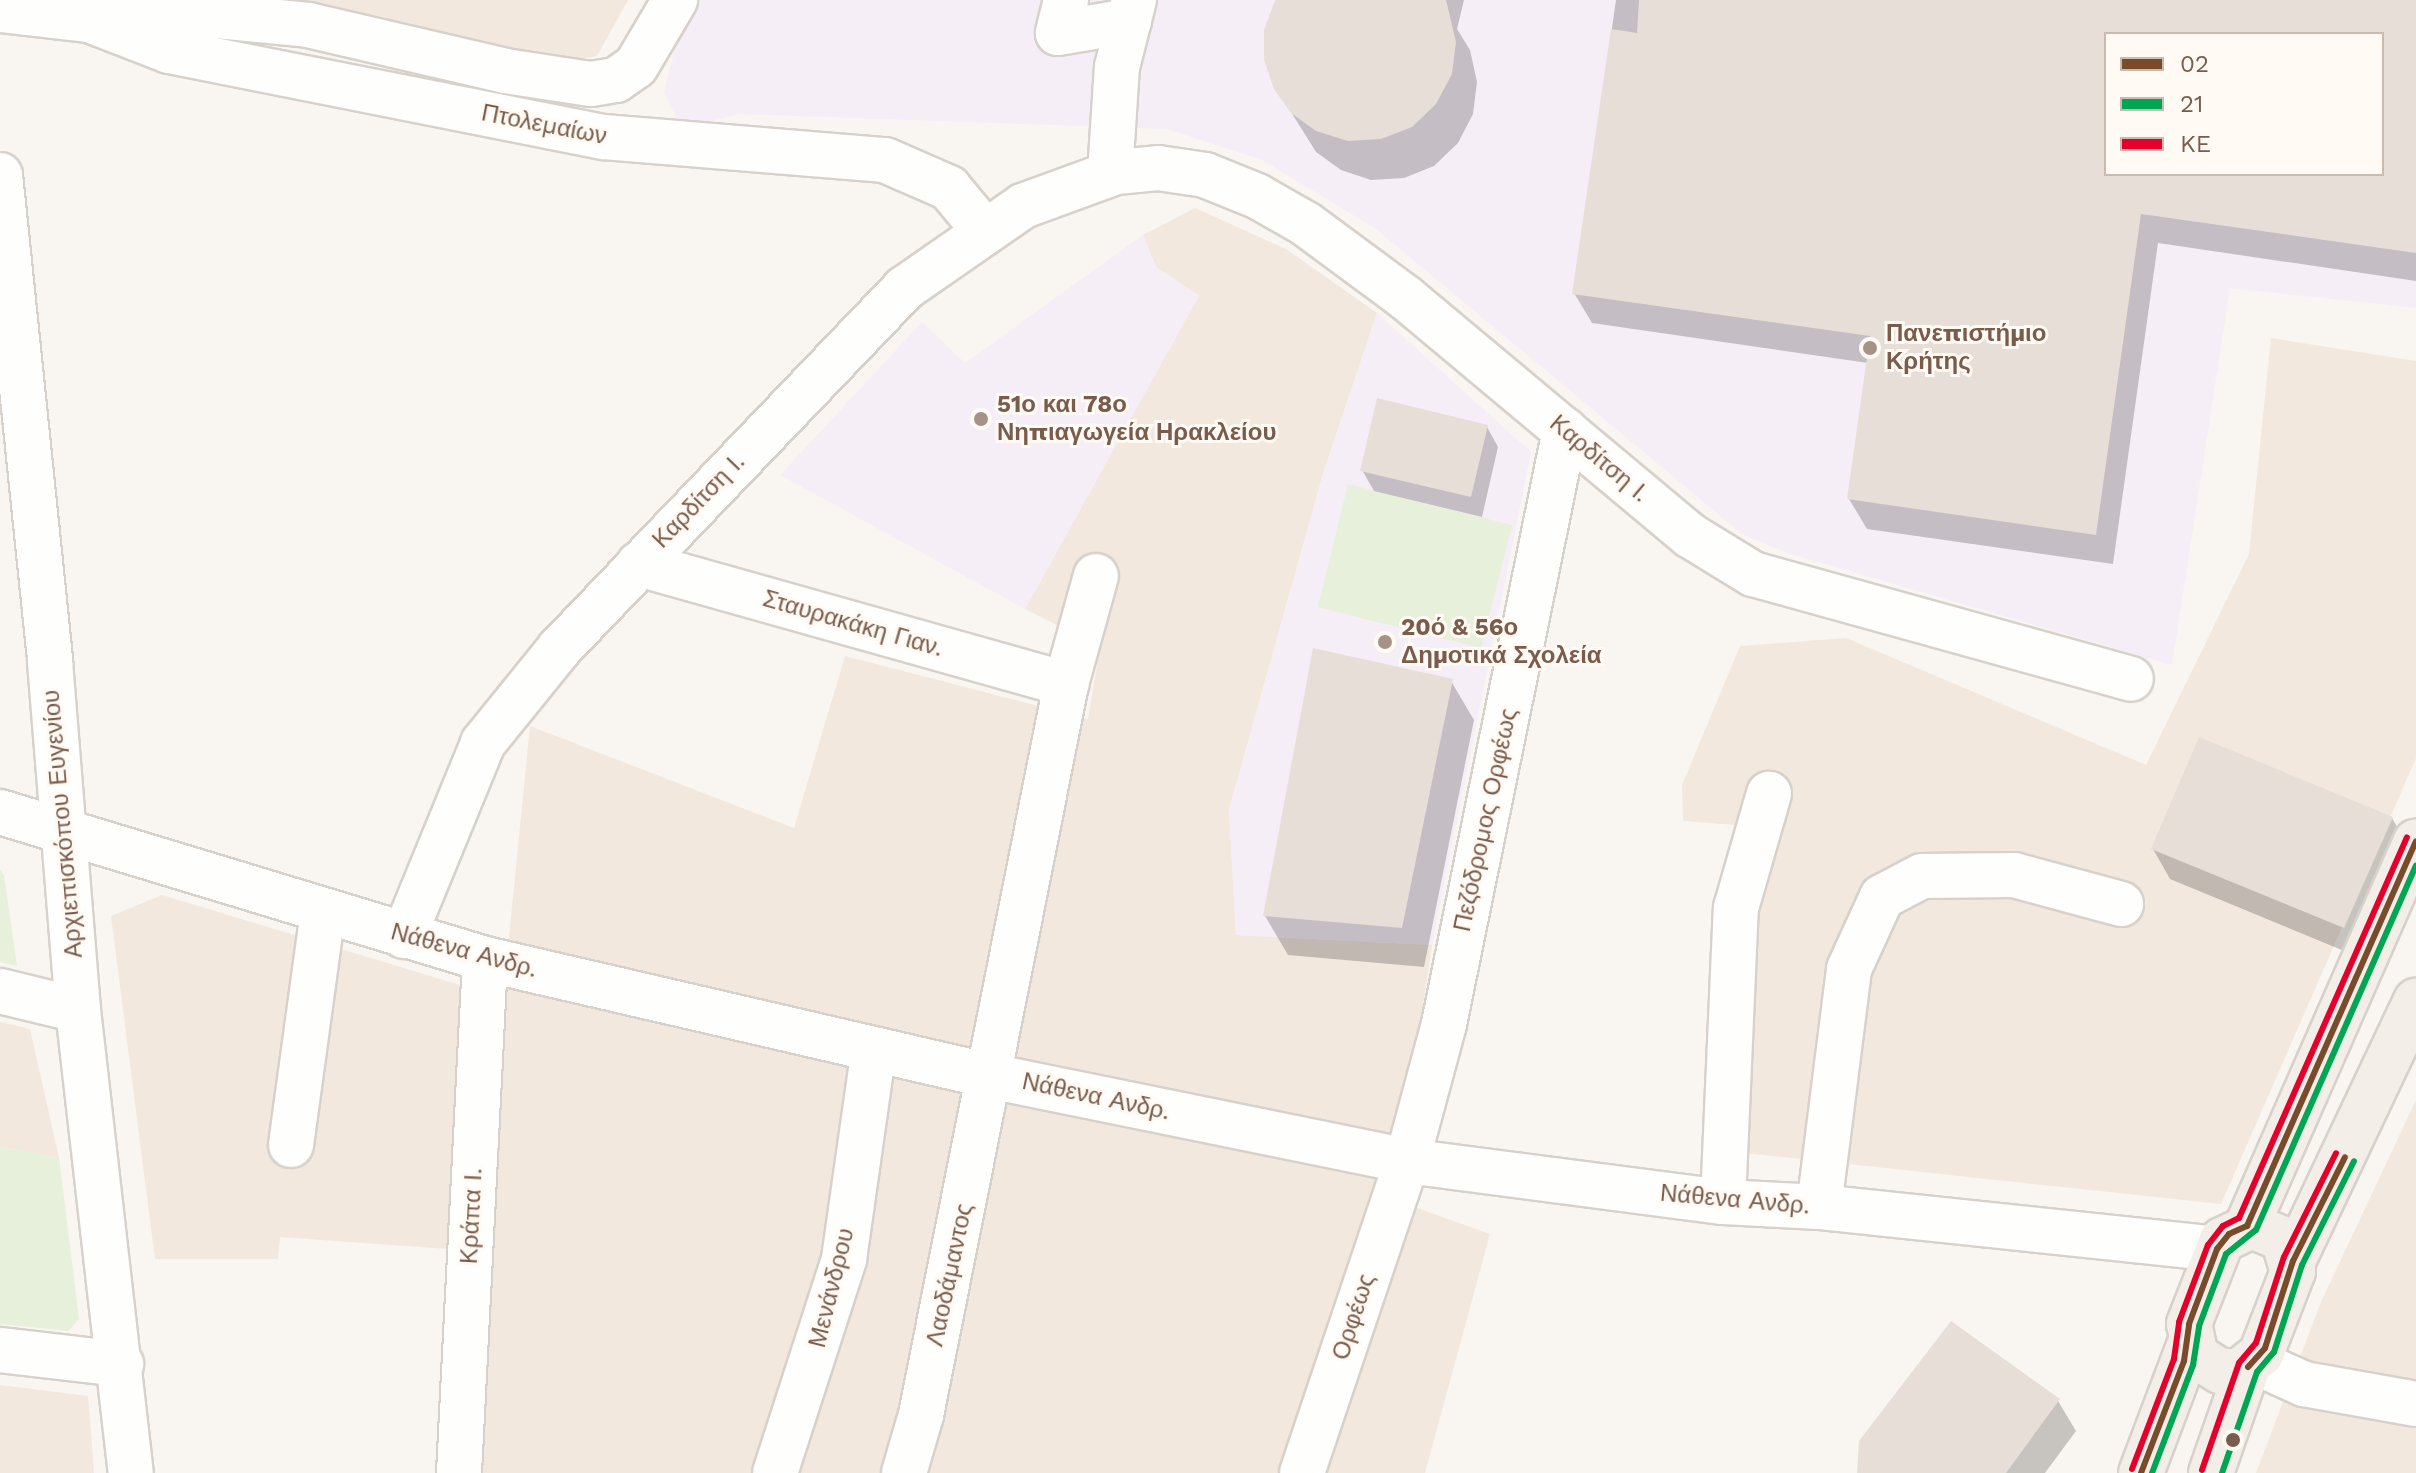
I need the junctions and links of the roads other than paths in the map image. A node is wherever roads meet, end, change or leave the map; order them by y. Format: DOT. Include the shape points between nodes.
graph roads {
  1 [pos="675,0"];
  2 [pos="1066,0"];
  3 [pos="0,10"];
  4 [pos="1131,10"];
  5 [pos="89,20"];
  6 [pos="603,82"];
  7 [pos="604,137"];
  8 [pos="1110,174"];
  9 [pos="0,175"];
  10 [pos="983,229"];
  11 [pos="1565,430"];
  12 [pos="639,564"];
  13 [pos="1096,576"];
  14 [pos="2131,679"];
  15 [pos="1066,684"];
  16 [pos="1769,794"];
  17 [pos="0,812"];
  18 [pos="62,833"];
  19 [pos="2416,841"];
  20 [pos="2121,904"];
  21 [pos="323,911"];
  22 [pos="404,936"];
  23 [pos="485,959"];
  24 [pos="0,991"];
  25 [pos="2416,1001"];
  26 [pos="78,1010"];
  27 [pos="874,1049"];
  28 [pos="990,1076"];
  29 [pos="291,1145"];
  30 [pos="1407,1161"];
  31 [pos="1723,1202"];
  32 [pos="1819,1207"];
  33 [pos="2232,1238"];
  34 [pos="2293,1261"];
  35 [pos="2190,1343"];
  36 [pos="0,1350"];
  37 [pos="121,1364"];
  38 [pos="2251,1364"];
  39 [pos="2416,1404"];
  40 [pos="131,1473"];
  41 [pos="459,1473"];
  42 [pos="775,1473"];
  43 [pos="904,1473"];
  44 [pos="1302,1473"];
  45 [pos="2141,1473"];
  46 [pos="2211,1473"];
  1 -- 6 [label="street" via="636,66 627,75"];
  2 -- 4 [label="street" via="1058,33"];
  3 -- 5 [label="street, Πτολεμαίων"];
  4 -- 8 [label="street" via="1117,67"];
  5 -- 6 [label="street, Πτολεμαίων" via="176,12 308,25 505,71"];
  5 -- 7 [label="street, Πτολεμαίων" via="169,51"];
  6 -- 7 [label="street"];
  7 -- 10 [label="street, Πτολεμαίων" via="897,163 949,188"];
  8 -- 10 [label="street, Καρδίτση Ι." via="1039,198"];
  8 -- 11 [label="street, Καρδίτση Ι." via="1158,168 1192,172 1281,208 1406,298"];
  9 -- 18 [label="street, Αρχιεπισκόπου Ευγενίου"];
  10 -- 12 [label="street, Καρδίτση Ι." via="905,288"];
  11 -- 14 [label="street, Καρδίτση Ι." via="1691,536 1753,574"];
  11 -- 30 [label="street, Πεζόδρομος Ορφέως" via="1444,1024"];
  12 -- 15 [label="street, Σταυρακάκη Γιαν."];
  12 -- 22 [label="street, Καρδίτση Ι." via="534,678 483,743"];
  13 -- 15 [label="street"];
  15 -- 28 [label="street"];
  16 -- 31 [label="street" via="1736,908"];
  17 -- 18 [label="street, Νάθενα Ανδρ."];
  18 -- 21 [label="street, Νάθενα Ανδρ."];
  18 -- 26 [label="street, Αρχιεπισκόπου Ευγενίου"];
  19 -- 33 [label="main road"];
  20 -- 32 [label="street" via="2014,875 1922,876 1882,897 1849,969"];
  21 -- 22 [label="street, Νάθενα Ανδρ."];
  21 -- 29 [label="street"];
  22 -- 23 [label="street, Νάθενα Ανδρ."];
  23 -- 27 [label="street, Νάθενα Ανδρ."];
  23 -- 41 [label="street, Κράπα Ι."];
  24 -- 26 [label="street"];
  25 -- 34 [label="main road"];
  26 -- 37 [label="street, Αρχιεπισκόπου Ευγενίου"];
  27 -- 28 [label="street, Νάθενα Ανδρ."];
  27 -- 42 [label="street, Μενάνδρου" via="844,1259"];
  28 -- 30 [label="street, Νάθενα Ανδρ."];
  28 -- 43 [label="street, Λαοδάμαντος" via="921,1415"];
  30 -- 31 [label="street, Νάθενα Ανδρ."];
  30 -- 44 [label="street, Ορφέως"];
  31 -- 32 [label="street, Νάθενα Ανδρ."];
  32 -- 33 [label="street, Νάθενα Ανδρ."];
  33 -- 34 [label="main road" via="2279,1235"];
  33 -- 35 [label="main road" via="2189,1324"];
  34 -- 38 [label="main road" via="2290,1280"];
  35 -- 38 [label="main road" via="2199,1360 2215,1370"];
  35 -- 45 [label="main road"];
  36 -- 37 [label="street"];
  37 -- 40 [label="street, Αρχιεπισκόπου Ευγενίου"];
  38 -- 39 [label="street" via="2304,1384"];
  38 -- 46 [label="main road"];
}
